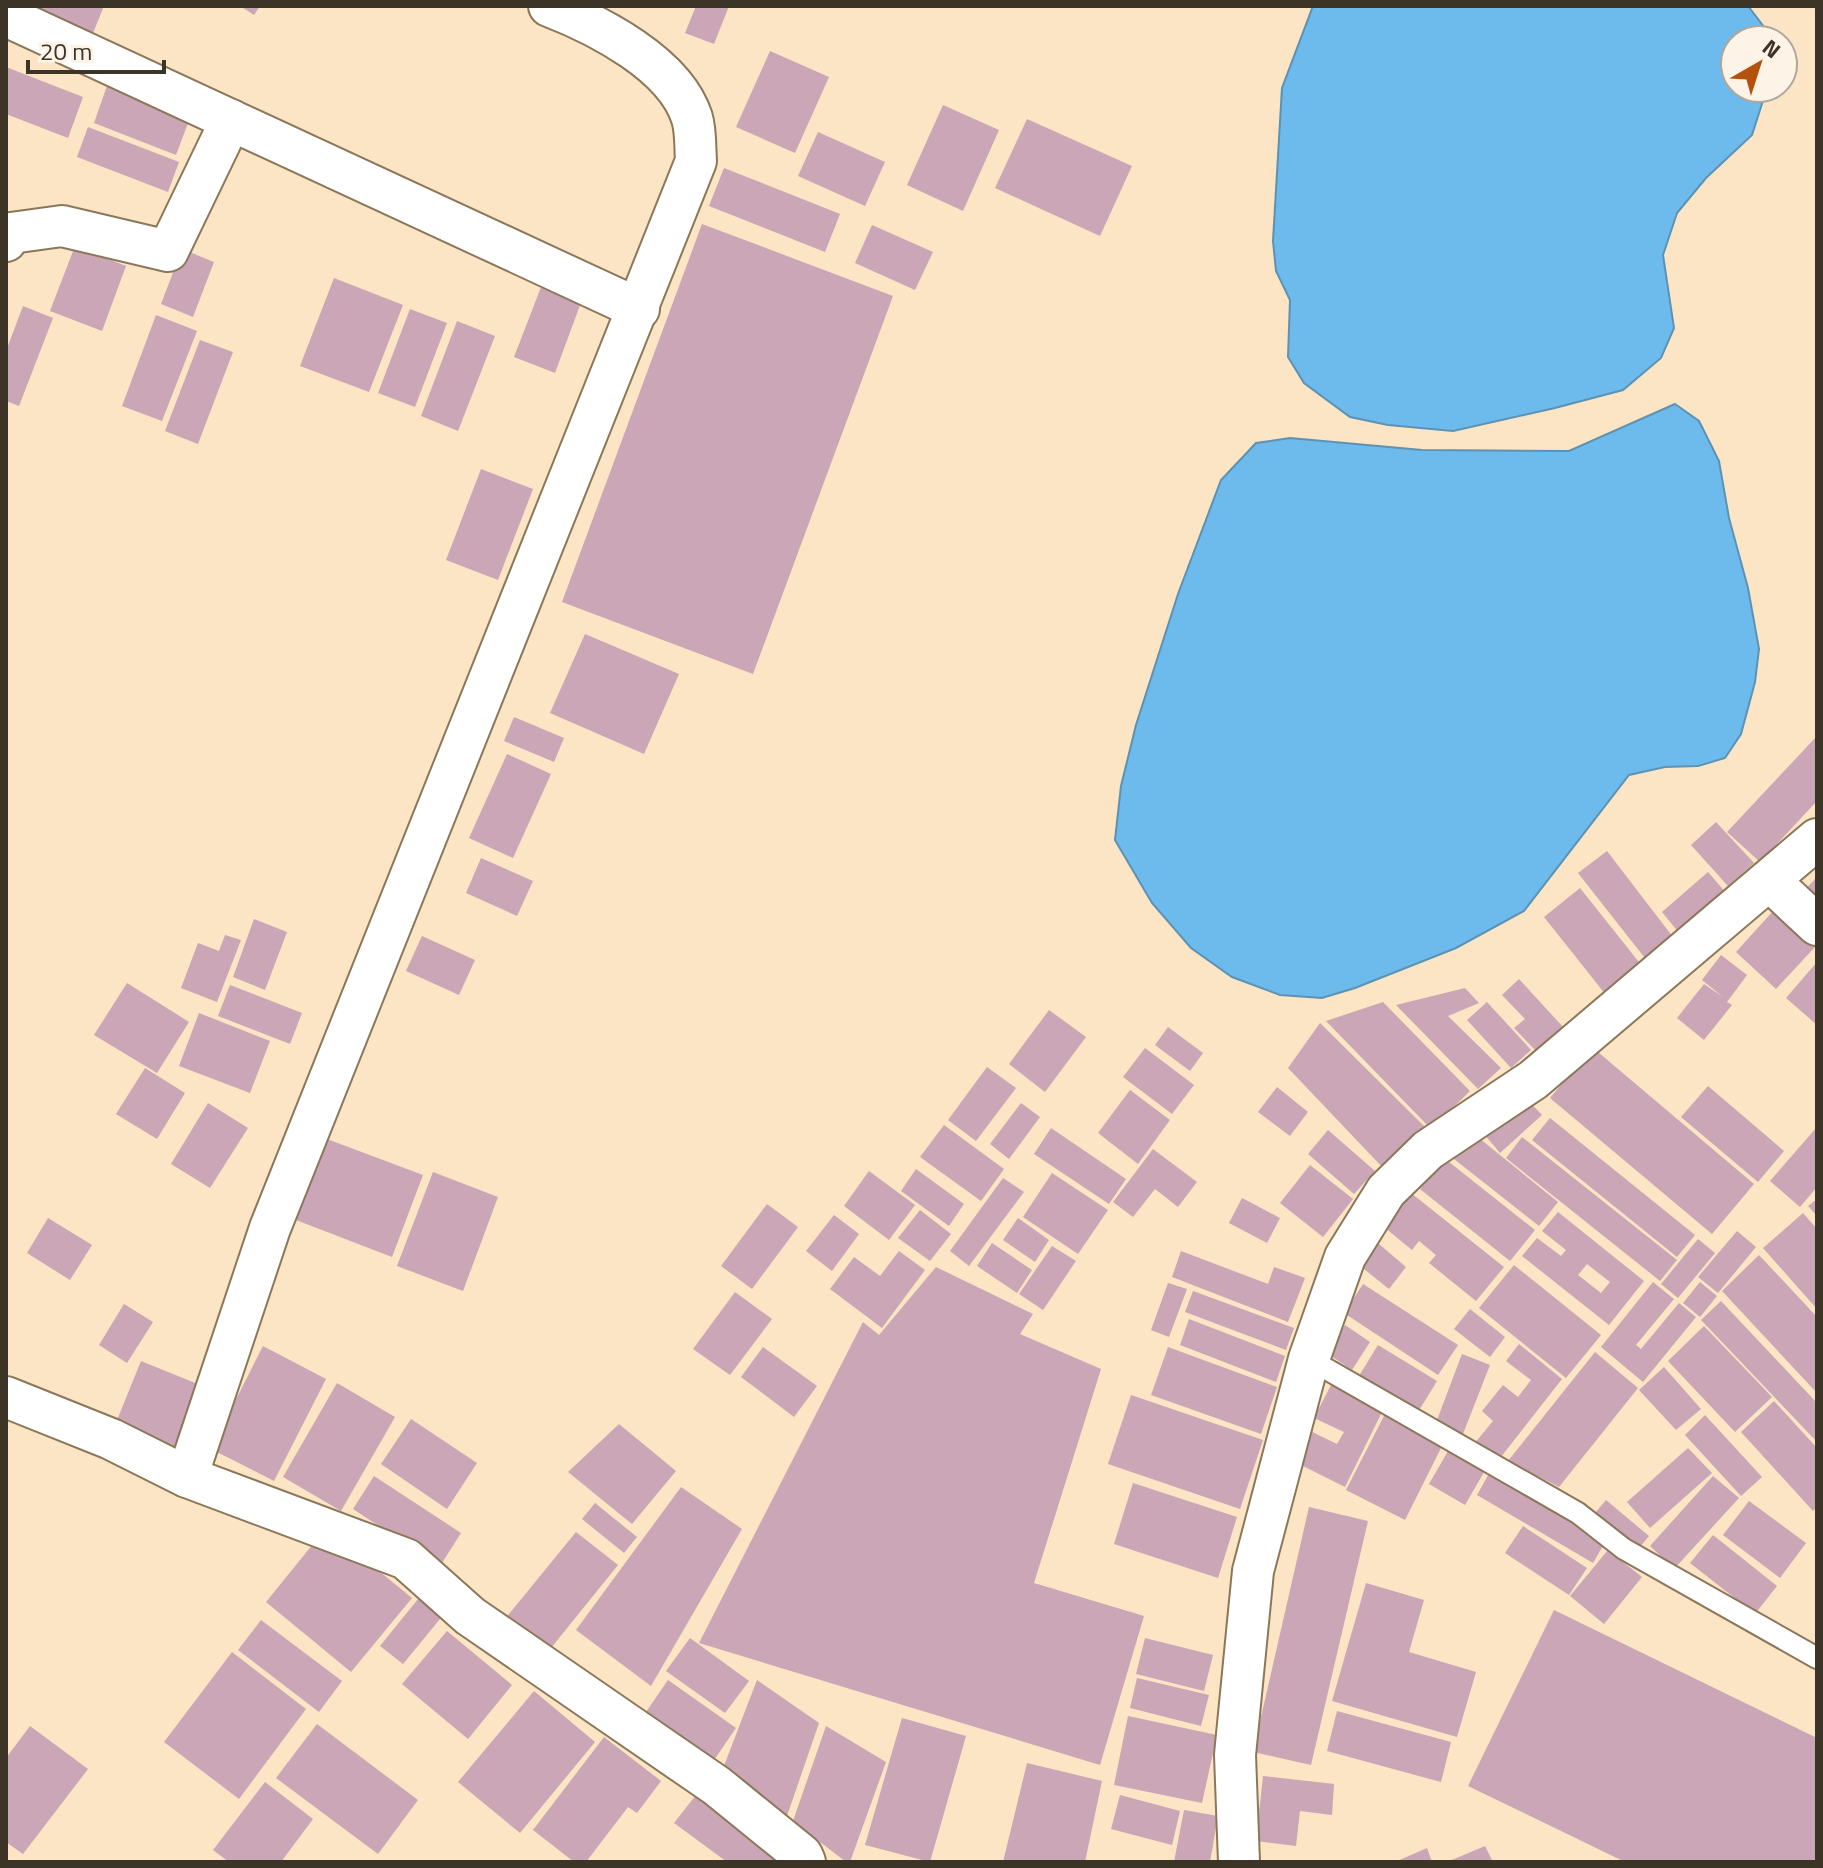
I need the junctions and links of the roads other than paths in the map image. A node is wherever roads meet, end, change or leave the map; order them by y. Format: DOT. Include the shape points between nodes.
graph roads {
  1 [pos="549,6"];
  2 [pos="6,16"];
  3 [pos="231,120"];
  4 [pos="6,241"];
  5 [pos="639,309"];
  6 [pos="1817,839"];
  7 [pos="1770,881"];
  8 [pos="1817,925"];
  9 [pos="1309,1359"];
  10 [pos="6,1397"];
  11 [pos="187,1477"];
  12 [pos="1817,1658"];
  13 [pos="805,1862"];
  14 [pos="1239,1862"];
  1 -- 5 [label="street" via="588,21 634,49 674,87 692,118 696,161"];
  2 -- 3 [label="street"];
  3 -- 4 [label="street" via="168,251 62,226 11,233"];
  3 -- 5 [label="street"];
  5 -- 11 [label="street" via="270,1228"];
  6 -- 7 [label="street"];
  7 -- 8 [label="street"];
  7 -- 9 [label="street" via="1533,1080 1428,1150 1386,1191 1345,1257"];
  9 -- 12 [label="lane"];
  9 -- 14 [label="street" via="1253,1571 1235,1755"];
  10 -- 11 [label="street" via="111,1439"];
  11 -- 13 [label="street" via="406,1559 470,1616 717,1786"];
}
